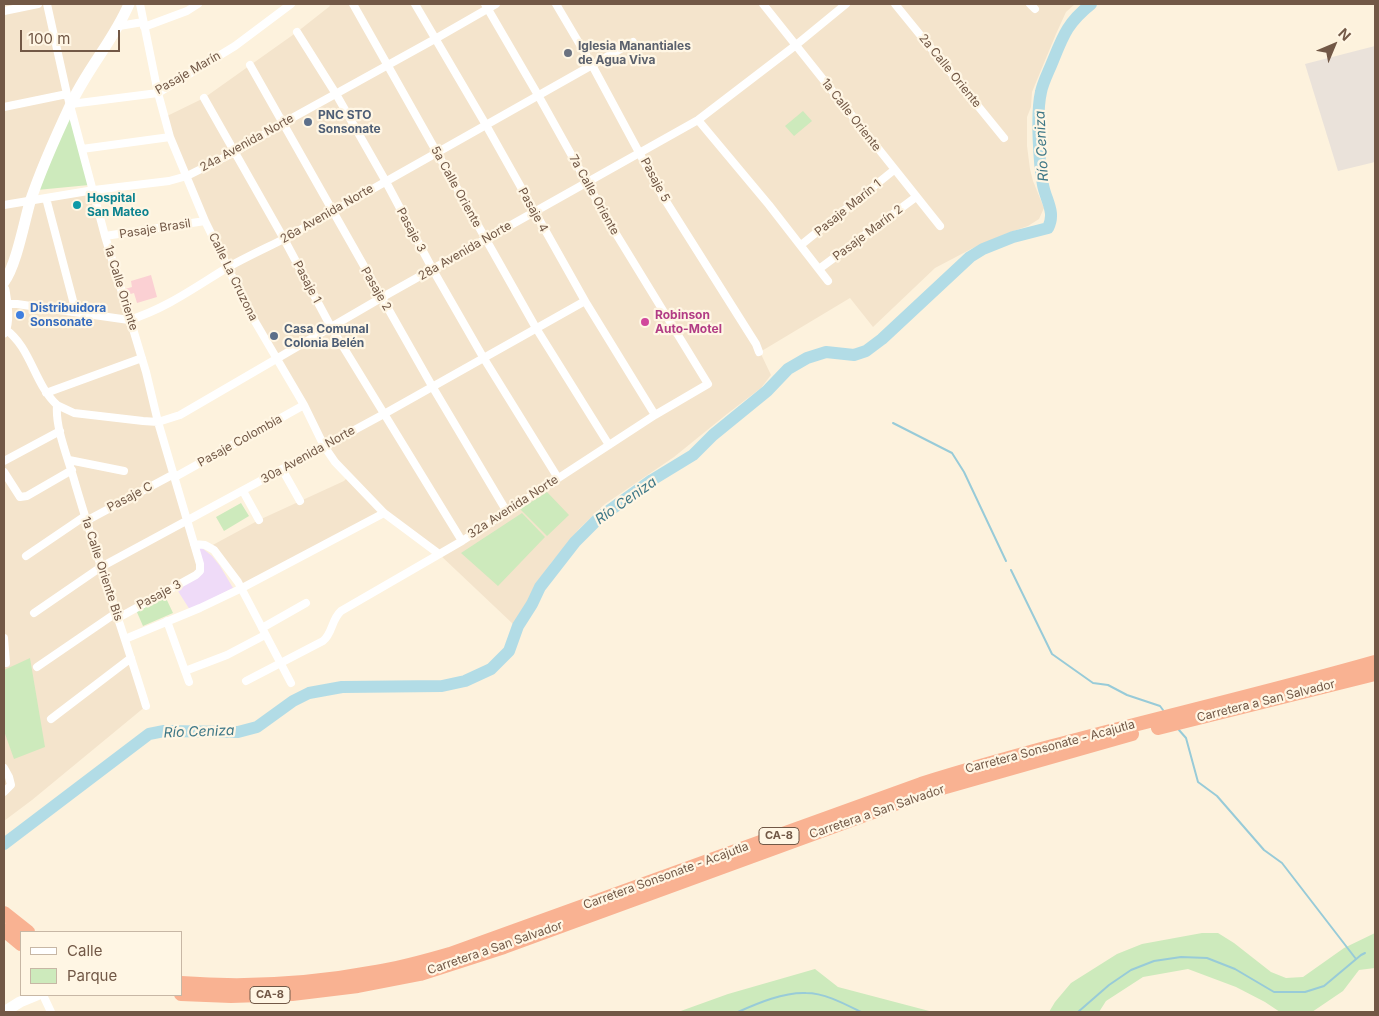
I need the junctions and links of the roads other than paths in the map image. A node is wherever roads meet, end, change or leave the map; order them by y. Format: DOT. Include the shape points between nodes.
graph roads {
  1 [pos="38,4"];
  2 [pos="47,4"];
  3 [pos="129,4"];
  4 [pos="140,4"];
  5 [pos="198,4"];
  6 [pos="291,4"];
  7 [pos="353,4"];
  8 [pos="415,4"];
  9 [pos="496,4"];
  10 [pos="556,4"];
  11 [pos="763,4"];
  12 [pos="846,4"];
  13 [pos="895,4"];
  14 [pos="487,6"];
  15 [pos="4,10"];
  16 [pos="143,24"];
  17 [pos="119,26"];
  18 [pos="297,32"];
  19 [pos="435,39"];
  20 [pos="633,42"];
  21 [pos="796,45"];
  22 [pos="250,65"];
  23 [pos="388,65"];
  24 [pos="592,65"];
  25 [pos="158,93"];
  26 [pos="336,94"];
  27 [pos="538,95"];
  28 [pos="204,98"];
  29 [pos="69,99"];
  30 [pos="4,107"];
  31 [pos="698,120"];
  32 [pos="283,122"];
  33 [pos="486,125"];
  34 [pos="170,137"];
  35 [pos="1004,138"];
  36 [pos="82,149"];
  37 [pos="235,152"];
  38 [pos="438,153"];
  39 [pos="640,153"];
  40 [pos="894,170"];
  41 [pos="188,176"];
  42 [pos="385,180"];
  43 [pos="587,182"];
  44 [pos="94,190"];
  45 [pos="916,197"];
  46 [pos="46,198"];
  47 [pos="31,200"];
  48 [pos="4,205"];
  49 [pos="332,211"];
  50 [pos="533,212"];
  51 [pos="205,221"];
  52 [pos="940,226"];
  53 [pos="105,236"];
  54 [pos="284,239"];
  55 [pos="485,239"];
  56 [pos="801,246"];
  57 [pos="227,268"];
  58 [pos="819,269"];
  59 [pos="433,270"];
  60 [pos="828,281"];
  61 [pos="4,282"];
  62 [pos="4,290"];
  63 [pos="381,298"];
  64 [pos="585,301"];
  65 [pos="5,306"];
  66 [pos="76,312"];
  67 [pos="130,320"];
  68 [pos="331,327"];
  69 [pos="536,328"];
  70 [pos="4,330"];
  71 [pos="759,352"];
  72 [pos="483,357"];
  73 [pos="142,358"];
  74 [pos="277,359"];
  75 [pos="708,384"];
  76 [pos="432,386"];
  77 [pos="46,393"];
  78 [pos="304,405"];
  79 [pos="57,406"];
  80 [pos="384,414"];
  81 [pos="655,414"];
  82 [pos="158,422"];
  83 [pos="60,431"];
  84 [pos="609,445"];
  85 [pos="324,446"];
  86 [pos="69,460"];
  87 [pos="4,461"];
  88 [pos="282,469"];
  89 [pos="72,470"];
  90 [pos="124,471"];
  91 [pos="4,472"];
  92 [pos="174,476"];
  93 [pos="558,478"];
  94 [pos="243,491"];
  95 [pos="300,502"];
  96 [pos="507,512"];
  97 [pos="384,513"];
  98 [pos="86,518"];
  99 [pos="259,520"];
  100 [pos="187,522"];
  101 [pos="462,541"];
  102 [pos="194,544"];
  103 [pos="439,554"];
  104 [pos="26,556"];
  105 [pos="101,568"];
  106 [pos="200,571"];
  107 [pos="242,588"];
  108 [pos="306,603"];
  109 [pos="34,614"];
  110 [pos="117,615"];
  111 [pos="167,621"];
  112 [pos="263,631"];
  113 [pos="4,638"];
  114 [pos="125,639"];
  115 [pos="4,649"];
  116 [pos="131,658"];
  117 [pos="1375,662"];
  118 [pos="6,663"];
  119 [pos="280,663"];
  120 [pos="37,667"];
  121 [pos="186,672"];
  122 [pos="1375,674"];
  123 [pos="246,681"];
  124 [pos="189,682"];
  125 [pos="291,683"];
  126 [pos="146,706"];
  127 [pos="50,719"];
  128 [pos="4,768"];
  129 [pos="4,792"];
  130 [pos="4,913"];
  131 [pos="4,930"];
  132 [pos="27,931"];
  133 [pos="20,943"];
  134 [pos="182,982"];
  135 [pos="182,994"];
  136 [pos="35,996"];
  137 [pos="43,996"];
  138 [pos="4,1012"];
  139 [pos="51,1012"];
  1 -- 15 [label="street"];
  2 -- 29 [label="street, 1a Calle Oriente"];
  3 -- 17 [label="street"];
  4 -- 16 [label="street, Calle La Cruzona"];
  5 -- 16 [label="street" via="187,12"];
  6 -- 25 [label="street, Pasaje Marín" via="235,46"];
  7 -- 23 [label="street, 5a Calle Oriente"];
  8 -- 19 [label="street, Pasaje 4"];
  9 -- 14 [label="street, 24a Avenida Norte"];
  10 -- 24 [label="street, Pasaje 5"];
  11 -- 21 [label="street, 1a Calle Oriente"];
  12 -- 21 [label="street, 28a Avenida Norte"];
  13 -- 35 [label="street, 2a Calle Oriente"];
  14 -- 19 [label="street, 24a Avenida Norte"];
  14 -- 27 [label="street, 7a Calle Oriente"];
  16 -- 17 [label="street"];
  16 -- 25 [label="street, Calle La Cruzona"];
  17 -- 29 [label="street"];
  18 -- 26 [label="street, Pasaje 3"];
  19 -- 23 [label="street, 24a Avenida Norte"];
  19 -- 33 [label="street, Pasaje 4"];
  20 -- 24 [label="street, 26a Avenida Norte"];
  21 -- 31 [label="street, 28a Avenida Norte"];
  21 -- 40 [label="street, 1a Calle Oriente"];
  22 -- 32 [label="street, Pasaje 2"];
  23 -- 26 [label="street, 24a Avenida Norte"];
  23 -- 38 [label="street, 5a Calle Oriente"];
  24 -- 27 [label="street, 26a Avenida Norte"];
  24 -- 39 [label="street, Pasaje 5"];
  25 -- 29 [label="street, Pasaje Marín"];
  25 -- 34 [label="street, Calle La Cruzona"];
  26 -- 32 [label="street, 24a Avenida Norte"];
  26 -- 42 [label="street, Pasaje 3"];
  27 -- 33 [label="street, 26a Avenida Norte"];
  27 -- 43 [label="street, 7a Calle Oriente"];
  28 -- 37 [label="street, Pasaje 1"];
  29 -- 30 [label="street, Pasaje Marín"];
  29 -- 36 [label="street, 1a Calle Oriente"];
  29 -- 47 [label="street"];
  31 -- 39 [label="street, 28a Avenida Norte"];
  31 -- 56 [label="street"];
  32 -- 37 [label="street, 24a Avenida Norte"];
  32 -- 49 [label="street, Pasaje 2"];
  33 -- 38 [label="street, 26a Avenida Norte"];
  33 -- 50 [label="street, Pasaje 4"];
  34 -- 36 [label="street"];
  34 -- 41 [label="street, Calle La Cruzona"];
  36 -- 44 [label="street, 1a Calle Oriente"];
  37 -- 41 [label="street, 24a Avenida Norte"];
  37 -- 54 [label="street, Pasaje 1"];
  38 -- 42 [label="street, 26a Avenida Norte"];
  38 -- 55 [label="street, 5a Calle Oriente"];
  39 -- 43 [label="street, 28a Avenida Norte"];
  39 -- 71 [label="street, Pasaje 5" via="662,195"];
  40 -- 45 [label="street, 1a Calle Oriente"];
  40 -- 56 [label="street, Pasaje Marín 1"];
  41 -- 44 [label="street, 24a Avenida Norte"];
  41 -- 51 [label="street, Calle La Cruzona"];
  42 -- 49 [label="street, 26a Avenida Norte"];
  42 -- 59 [label="street, Pasaje 3"];
  43 -- 50 [label="street, 28a Avenida Norte"];
  43 -- 75 [label="street, 7a Calle Oriente"];
  44 -- 46 [label="street, 24a Avenida Norte"];
  44 -- 53 [label="street, 1a Calle Oriente"];
  45 -- 52 [label="street, 1a Calle Oriente"];
  45 -- 58 [label="street, Pasaje Marín 2"];
  46 -- 47 [label="street, 24a Avenida Norte"];
  46 -- 66 [label="street"];
  47 -- 48 [label="street, 24a Avenida Norte"];
  47 -- 61 [label="street"];
  49 -- 54 [label="street, 26a Avenida Norte"];
  49 -- 63 [label="street, Pasaje 2"];
  50 -- 55 [label="street, 28a Avenida Norte"];
  50 -- 64 [label="street, Pasaje 4"];
  51 -- 53 [label="street, Pasaje Brasil"];
  51 -- 57 [label="street, Calle La Cruzona"];
  53 -- 67 [label="street, 1a Calle Oriente"];
  54 -- 57 [label="street, 26a Avenida Norte"];
  54 -- 68 [label="street, Pasaje 1"];
  55 -- 59 [label="street, 28a Avenida Norte"];
  55 -- 69 [label="street, 5a Calle Oriente"];
  56 -- 58 [label="street"];
  57 -- 67 [label="street, 26a Avenida Norte" via="177,299"];
  57 -- 74 [label="street, Calle La Cruzona"];
  58 -- 60 [label="street"];
  59 -- 63 [label="street, 28a Avenida Norte"];
  59 -- 72 [label="street, Pasaje 3"];
  62 -- 65 [label="street"];
  63 -- 68 [label="street, 28a Avenida Norte"];
  63 -- 76 [label="street, Pasaje 2"];
  64 -- 69 [label="street, 30a Avenida Norte"];
  64 -- 81 [label="street, Pasaje 4"];
  65 -- 66 [label="street"];
  65 -- 70 [label="street"];
  66 -- 67 [label="street"];
  67 -- 73 [label="street, 1a Calle Oriente"];
  68 -- 74 [label="street, 28a Avenida Norte"];
  68 -- 80 [label="street, Pasaje 1"];
  69 -- 72 [label="street, 30a Avenida Norte"];
  69 -- 84 [label="street, 5a Calle Oriente"];
  70 -- 77 [label="street" via="16,339"];
  72 -- 76 [label="street, 30a Avenida Norte"];
  72 -- 93 [label="street, Pasaje 3"];
  73 -- 77 [label="street"];
  73 -- 82 [label="street, 1a Calle Oriente"];
  74 -- 78 [label="street, Calle La Cruzona"];
  74 -- 82 [label="street, 28a Avenida Norte" via="180,415"];
  75 -- 81 [label="street, 32a Avenida Norte"];
  76 -- 80 [label="street, 30a Avenida Norte"];
  76 -- 96 [label="street, Pasaje 2"];
  77 -- 79 [label="street"];
  78 -- 85 [label="street, Calle La Cruzona"];
  78 -- 92 [label="street, Pasaje Colombia"];
  79 -- 82 [label="street, 28a Avenida Norte" via="74,412"];
  79 -- 83 [label="street, 1a Calle Oriente Bis"];
  80 -- 85 [label="street, 30a Avenida Norte"];
  80 -- 101 [label="street, Pasaje 1"];
  81 -- 84 [label="street, 32a Avenida Norte"];
  82 -- 92 [label="street, 1a Calle Oriente"];
  83 -- 86 [label="street, 1a Calle Oriente Bis"];
  83 -- 87 [label="street"];
  84 -- 93 [label="street, 32a Avenida Norte"];
  85 -- 88 [label="street, 30a Avenida Norte"];
  85 -- 97 [label="street, Calle La Cruzona" via="341,470"];
  86 -- 89 [label="street, 1a Calle Oriente Bis"];
  86 -- 90 [label="street"];
  88 -- 94 [label="street, 30a Avenida Norte"];
  88 -- 95 [label="street"];
  89 -- 91 [label="street" via="28,496 20,497"];
  89 -- 98 [label="street, 1a Calle Oriente Bis"];
  92 -- 98 [label="street, Pasaje C"];
  92 -- 100 [label="street, 1a Calle Oriente"];
  93 -- 96 [label="street, 32a Avenida Norte"];
  94 -- 99 [label="street"];
  94 -- 100 [label="street, 30a Avenida Norte"];
  96 -- 101 [label="street, 32a Avenida Norte"];
  97 -- 103 [label="street, Calle La Cruzona"];
  97 -- 107 [label="street"];
  98 -- 104 [label="street, Pasaje C"];
  98 -- 105 [label="street, 1a Calle Oriente Bis"];
  100 -- 102 [label="street, 1a Calle Oriente"];
  100 -- 105 [label="street, 30a Avenida Norte"];
  101 -- 103 [label="street, 32a Avenida Norte"];
  102 -- 106 [label="street, 1a Calle Oriente"];
  102 -- 107 [label="street" via="214,550"];
  103 -- 119 [label="street, 32a Avenida Norte" via="341,611 333,620 328,637"];
  105 -- 109 [label="street, 30a Avenida Norte"];
  105 -- 110 [label="street, 1a Calle Oriente Bis"];
  106 -- 110 [label="street, Pasaje 3"];
  107 -- 111 [label="street"];
  107 -- 112 [label="street"];
  108 -- 112 [label="street"];
  110 -- 114 [label="street, 1a Calle Oriente Bis"];
  110 -- 120 [label="street, Pasaje 3"];
  111 -- 114 [label="street"];
  111 -- 121 [label="street"];
  112 -- 119 [label="street"];
  112 -- 121 [label="street" via="227,655"];
  113 -- 115 [label="street"];
  114 -- 116 [label="street, 1a Calle Oriente Bis"];
  115 -- 118 [label="street"];
  116 -- 126 [label="street, 1a Calle Oriente Bis"];
  116 -- 127 [label="street"];
  117 -- 134 [label="highway, Carretera Sonsonate - Acajutla / CA-8" via="974,767 450,954 378,972 304,982 248,985"];
  119 -- 123 [label="street"];
  119 -- 125 [label="street"];
  121 -- 124 [label="street"];
  122 -- 135 [label="highway, Carretera a San Salvador / CA-8" via="1124,736 928,792 420,974 312,992 253,996"];
  128 -- 129 [label="street" via="11,785"];
  130 -- 132 [label="highway"];
  131 -- 133 [label="highway"];
  136 -- 138 [label="street"];
  137 -- 139 [label="street"];
}
